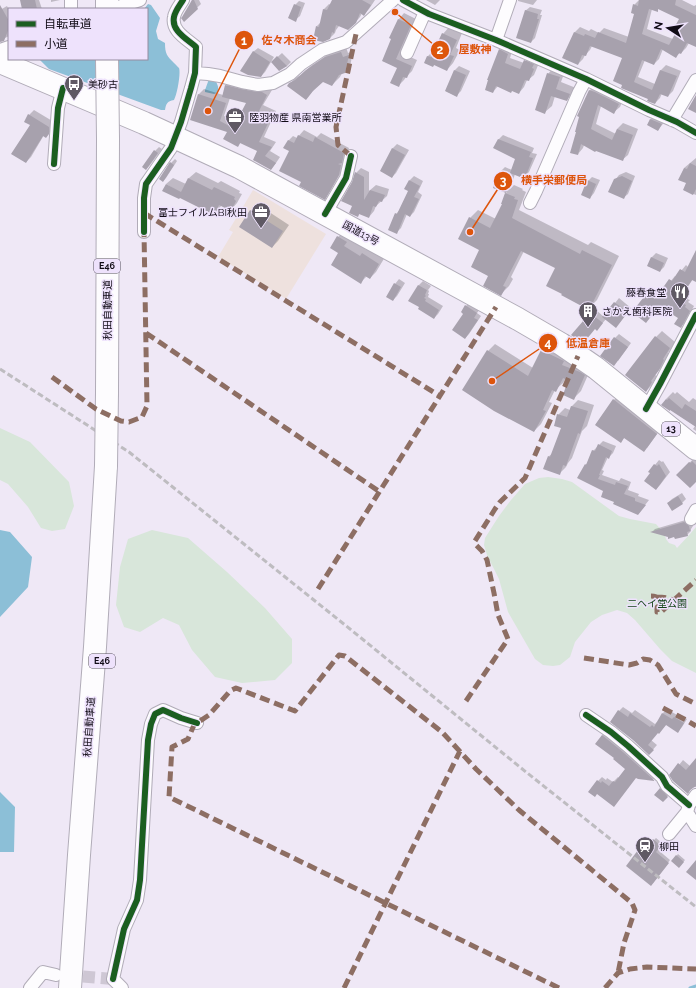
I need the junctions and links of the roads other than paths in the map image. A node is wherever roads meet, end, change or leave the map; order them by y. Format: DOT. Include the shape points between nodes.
graph roads {
  1 [pos="140,0"];
  2 [pos="183,0"];
  3 [pos="393,0"];
  4 [pos="403,0"];
  5 [pos="510,0"];
  6 [pos="115,8"];
  7 [pos="426,12"];
  8 [pos="496,40"];
  9 [pos="407,53"];
  10 [pos="107,60"];
  11 [pos="0,62"];
  12 [pos="195,73"];
  13 [pos="586,79"];
  14 [pos="696,80"];
  15 [pos="63,88"];
  16 [pos="672,120"];
  17 [pos="696,133"];
  18 [pos="175,138"];
  19 [pos="351,156"];
  20 [pos="54,164"];
  21 [pos="530,203"];
  22 [pos="325,214"];
  23 [pos="144,232"];
  24 [pos="696,315"];
  25 [pos="646,408"];
  26 [pos="696,449"];
  27 [pos="106,466"];
  28 [pos="586,715"];
  29 [pos="197,723"];
  30 [pos="691,804"];
  31 [pos="696,826"];
  32 [pos="668,834"];
  33 [pos="63,981"];
  34 [pos="30,988"];
  35 [pos="86,988"];
  36 [pos="122,988"];
  1 -- 6 [label="street"];
  2 -- 12 [label="street" via="173,19 175,29 196,46"];
  3 -- 12 [label="street" via="346,42 322,50 290,74 273,83 258,85"];
  4 -- 7 [label="street"];
  5 -- 8 [label="street"];
  7 -- 8 [label="street"];
  7 -- 9 [label="street"];
  8 -- 13 [label="street"];
  10 -- 27 [label="highway, 秋田自動車道 / E46, bridge"];
  11 -- 15 [label="highway, 国道13号 / 13"];
  12 -- 18 [label="street"];
  13 -- 16 [label="street"];
  13 -- 21 [label="street"];
  14 -- 16 [label="street"];
  15 -- 18 [label="highway, 国道13号 / 13"];
  15 -- 20 [label="street" via="58,108"];
  16 -- 17 [label="street"];
  18 -- 22 [label="highway, 国道13号 / 13" via="239,167"];
  18 -- 23 [label="street" via="146,184"];
  19 -- 22 [label="street" via="346,178"];
  22 -- 25 [label="highway, 国道13号 / 13" via="561,344"];
  24 -- 25 [label="street"];
  25 -- 26 [label="highway, 国道13号 / 13"];
  27 -- 33 [label="highway, 秋田自動車道 / E46" via="79,855"];
  27 -- 35 [label="highway, 秋田自動車道 / E46" via="103,644 95,848"];
  28 -- 30 [label="street" via="628,746 662,777 667,786"];
  29 -- 36 [label="street" via="163,710 155,714 151,724 140,880 137,900 124,929 113,979"];
  30 -- 31 [label="street"];
  30 -- 32 [label="street"];
  33 -- 34 [label="street" via="43,972"];
}
